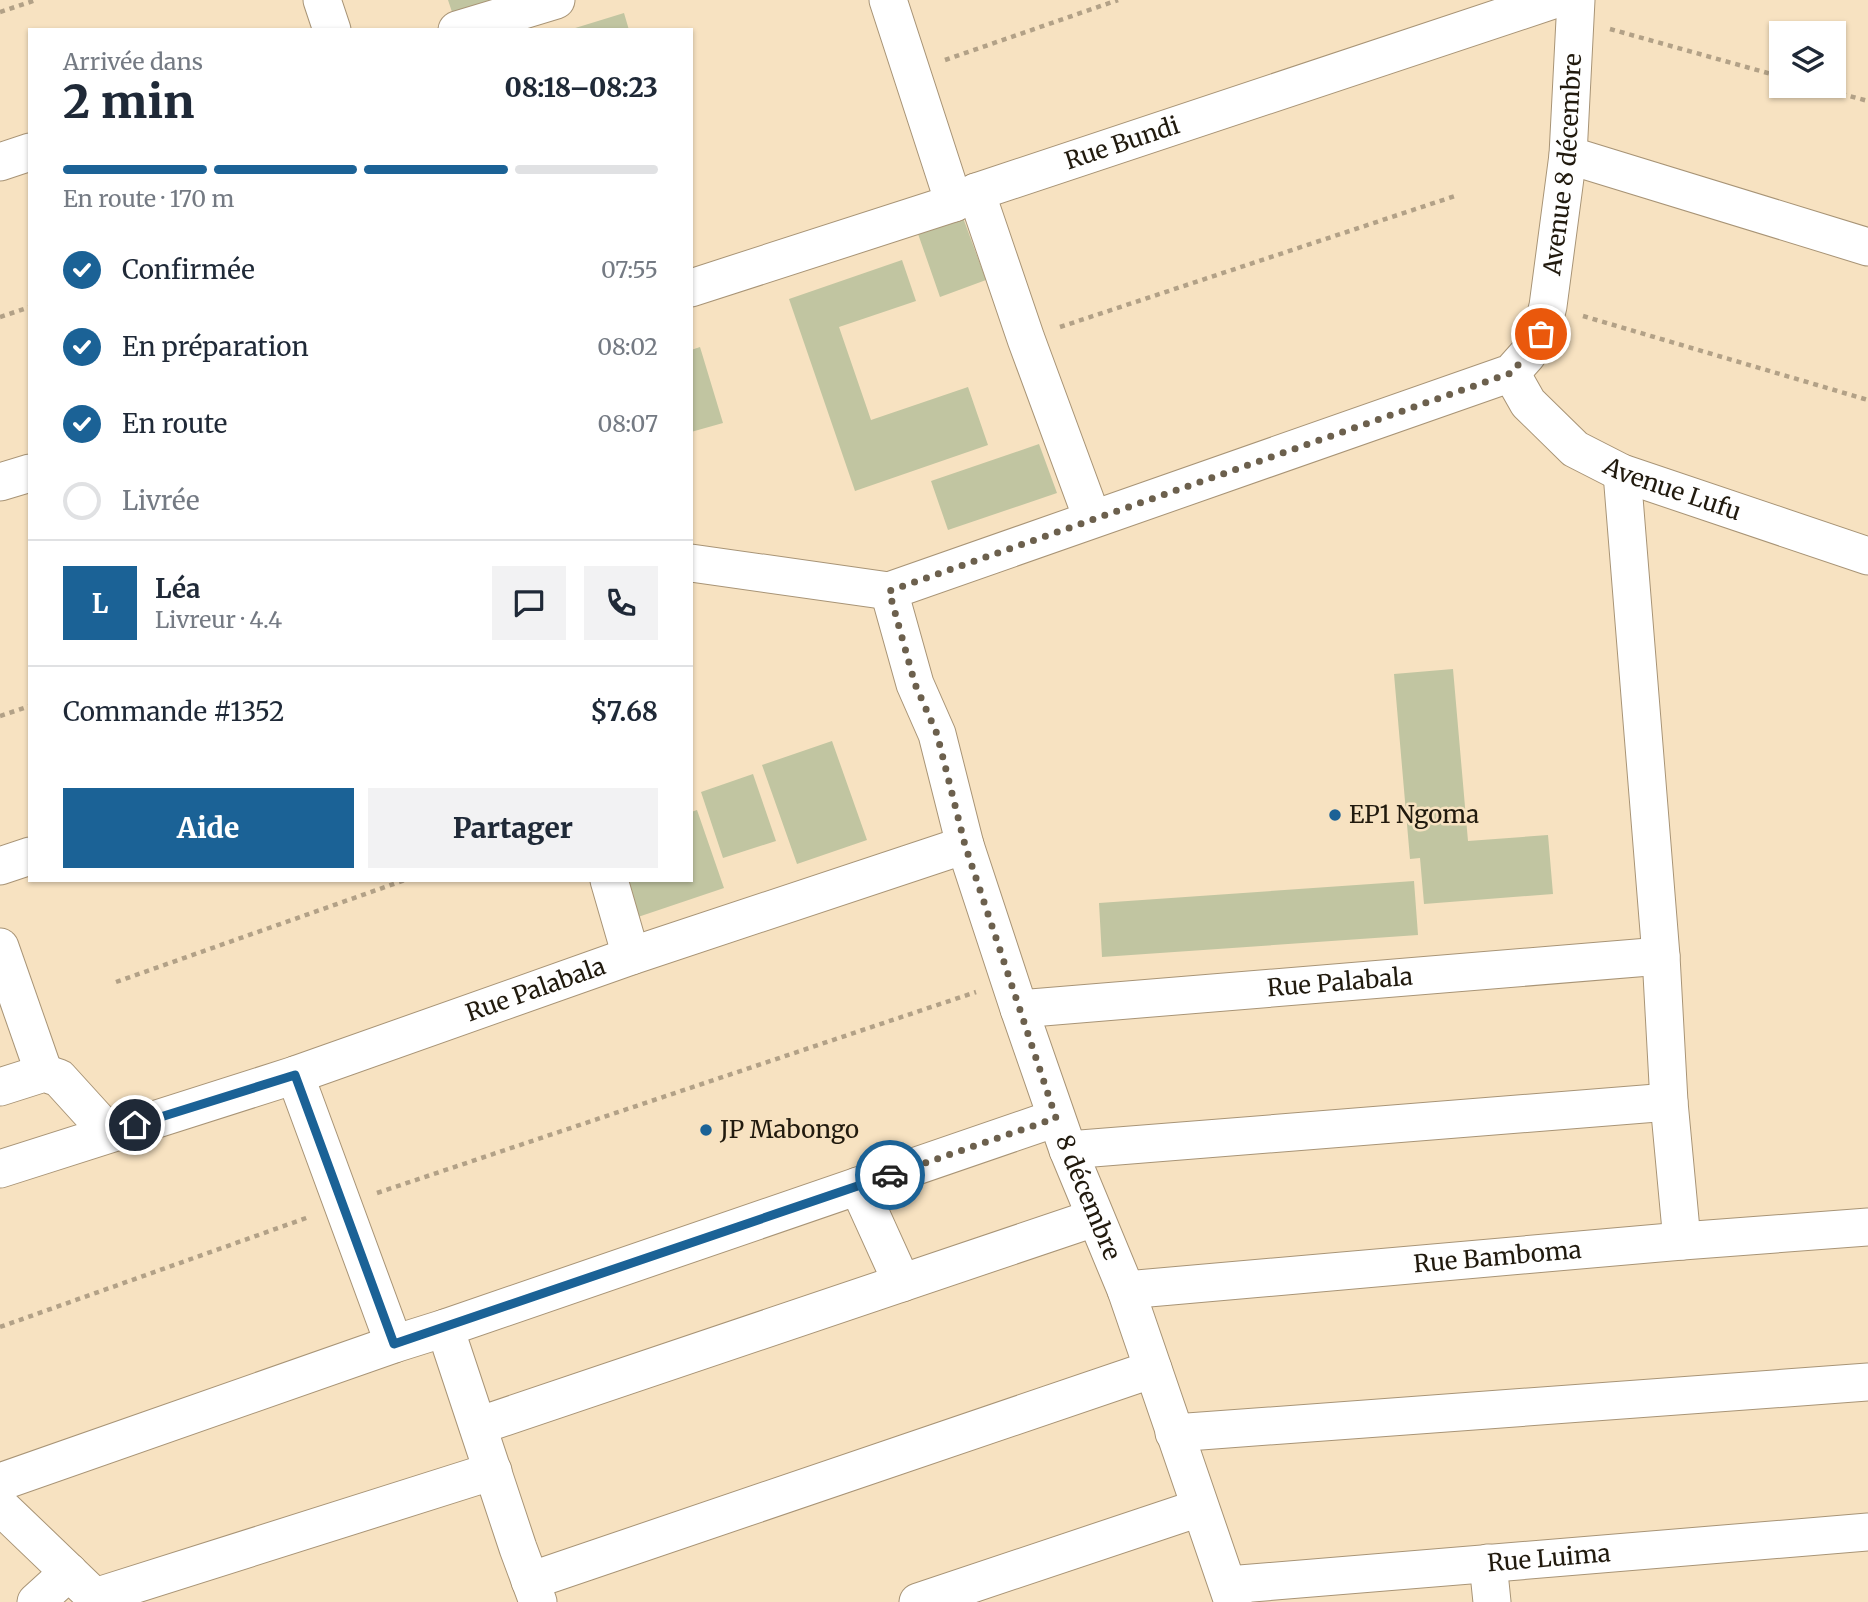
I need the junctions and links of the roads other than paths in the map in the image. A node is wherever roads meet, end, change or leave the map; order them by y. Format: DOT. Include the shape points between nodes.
graph roads {
  1 [pos="322,0"];
  2 [pos="556,0"];
  3 [pos="888,0"];
  4 [pos="1568,6"];
  5 [pos="331,28"];
  6 [pos="464,28"];
  7 [pos="28,153"];
  8 [pos="1568,155"];
  9 [pos="0,162"];
  10 [pos="965,197"];
  11 [pos="1868,247"];
  12 [pos="693,287"];
  13 [pos="1511,373"];
  14 [pos="1622,473"];
  15 [pos="28,474"];
  16 [pos="0,482"];
  17 [pos="1092,518"];
  18 [pos="1868,556"];
  19 [pos="693,563"];
  20 [pos="889,591"];
  21 [pos="965,845"];
  22 [pos="28,857"];
  23 [pos="0,866"];
  24 [pos="610,882"];
  25 [pos="0,947"];
  26 [pos="631,956"];
  27 [pos="1661,956"];
  28 [pos="1014,995"];
  29 [pos="44,1073"];
  30 [pos="295,1075"];
  31 [pos="0,1087"];
  32 [pos="1669,1102"];
  33 [pos="109,1133"];
  34 [pos="1062,1134"];
  35 [pos="0,1169"];
  36 [pos="858,1186"];
  37 [pos="1094,1219"];
  38 [pos="1868,1227"];
  39 [pos="1682,1241"];
  40 [pos="902,1283"];
  41 [pos="1126,1290"];
  42 [pos="445,1328"];
  43 [pos="394,1344"];
  44 [pos="1153,1369"];
  45 [pos="1868,1382"];
  46 [pos="478,1426"];
  47 [pos="1174,1433"];
  48 [pos="493,1471"];
  49 [pos="0,1482"];
  50 [pos="0,1506"];
  51 [pos="1199,1508"];
  52 [pos="1868,1532"];
  53 [pos="1488,1563"];
  54 [pos="69,1572"];
  55 [pos="534,1592"];
  56 [pos="1230,1593"];
  57 [pos="97,1600"];
  58 [pos="36,1602"];
  59 [pos="918,1602"];
  60 [pos="1492,1602"];
  1 -- 5 [label="street"];
  2 -- 6 [label="street"];
  3 -- 10 [label="street" via="911,71"];
  4 -- 8 [label="street, Avenue 8 décembre"];
  4 -- 10 [label="street, Rue Bundi"];
  7 -- 9 [label="street"];
  8 -- 11 [label="street"];
  8 -- 13 [label="street, Avenue 8 décembre" via="1541,334"];
  10 -- 12 [label="street, Rue Bundi"];
  10 -- 17 [label="street" via="1026,339"];
  13 -- 14 [label="street, Avenue Lufu" via="1528,403 1575,449"];
  13 -- 17 [label="street"];
  14 -- 18 [label="street, Avenue Lufu"];
  14 -- 27 [label="street"];
  15 -- 16 [label="street"];
  17 -- 20 [label="street"];
  19 -- 20 [label="street"];
  20 -- 21 [label="street, 8 décembre" via="915,684 937,734"];
  21 -- 26 [label="street, Rue Palabala"];
  21 -- 28 [label="street, 8 décembre"];
  22 -- 23 [label="street"];
  24 -- 26 [label="street"];
  25 -- 29 [label="street"];
  26 -- 30 [label="street, Rue Palabala"];
  27 -- 28 [label="street, Rue Palabala"];
  27 -- 32 [label="street"];
  28 -- 34 [label="street, 8 décembre"];
  29 -- 31 [label="street"];
  29 -- 33 [label="street" via="59,1078"];
  30 -- 33 [label="street, Rue Palabala"];
  30 -- 43 [label="street"];
  32 -- 34 [label="street"];
  32 -- 39 [label="street"];
  33 -- 35 [label="street, Rue Palabala"];
  34 -- 36 [label="street"];
  34 -- 37 [label="street, 8 décembre"];
  36 -- 40 [label="street"];
  36 -- 42 [label="street"];
  37 -- 40 [label="street"];
  37 -- 41 [label="street, 8 décembre"];
  38 -- 39 [label="street, Rue Bamboma"];
  39 -- 41 [label="street, Rue Bamboma"];
  40 -- 46 [label="street"];
  41 -- 44 [label="street, 8 décembre"];
  42 -- 43 [label="street"];
  42 -- 46 [label="street"];
  43 -- 49 [label="street"];
  44 -- 47 [label="street, 8 décembre"];
  44 -- 55 [label="street"];
  45 -- 47 [label="street"];
  46 -- 48 [label="street"];
  47 -- 51 [label="street, 8 décembre"];
  48 -- 55 [label="street"];
  48 -- 57 [label="street"];
  50 -- 54 [label="street"];
  51 -- 56 [label="street, 8 décembre"];
  51 -- 59 [label="street"];
  52 -- 53 [label="street, Rue Luima"];
  53 -- 56 [label="street, Rue Luima"];
  53 -- 60 [label="street"];
  54 -- 57 [label="street"];
  54 -- 58 [label="street"];
}
